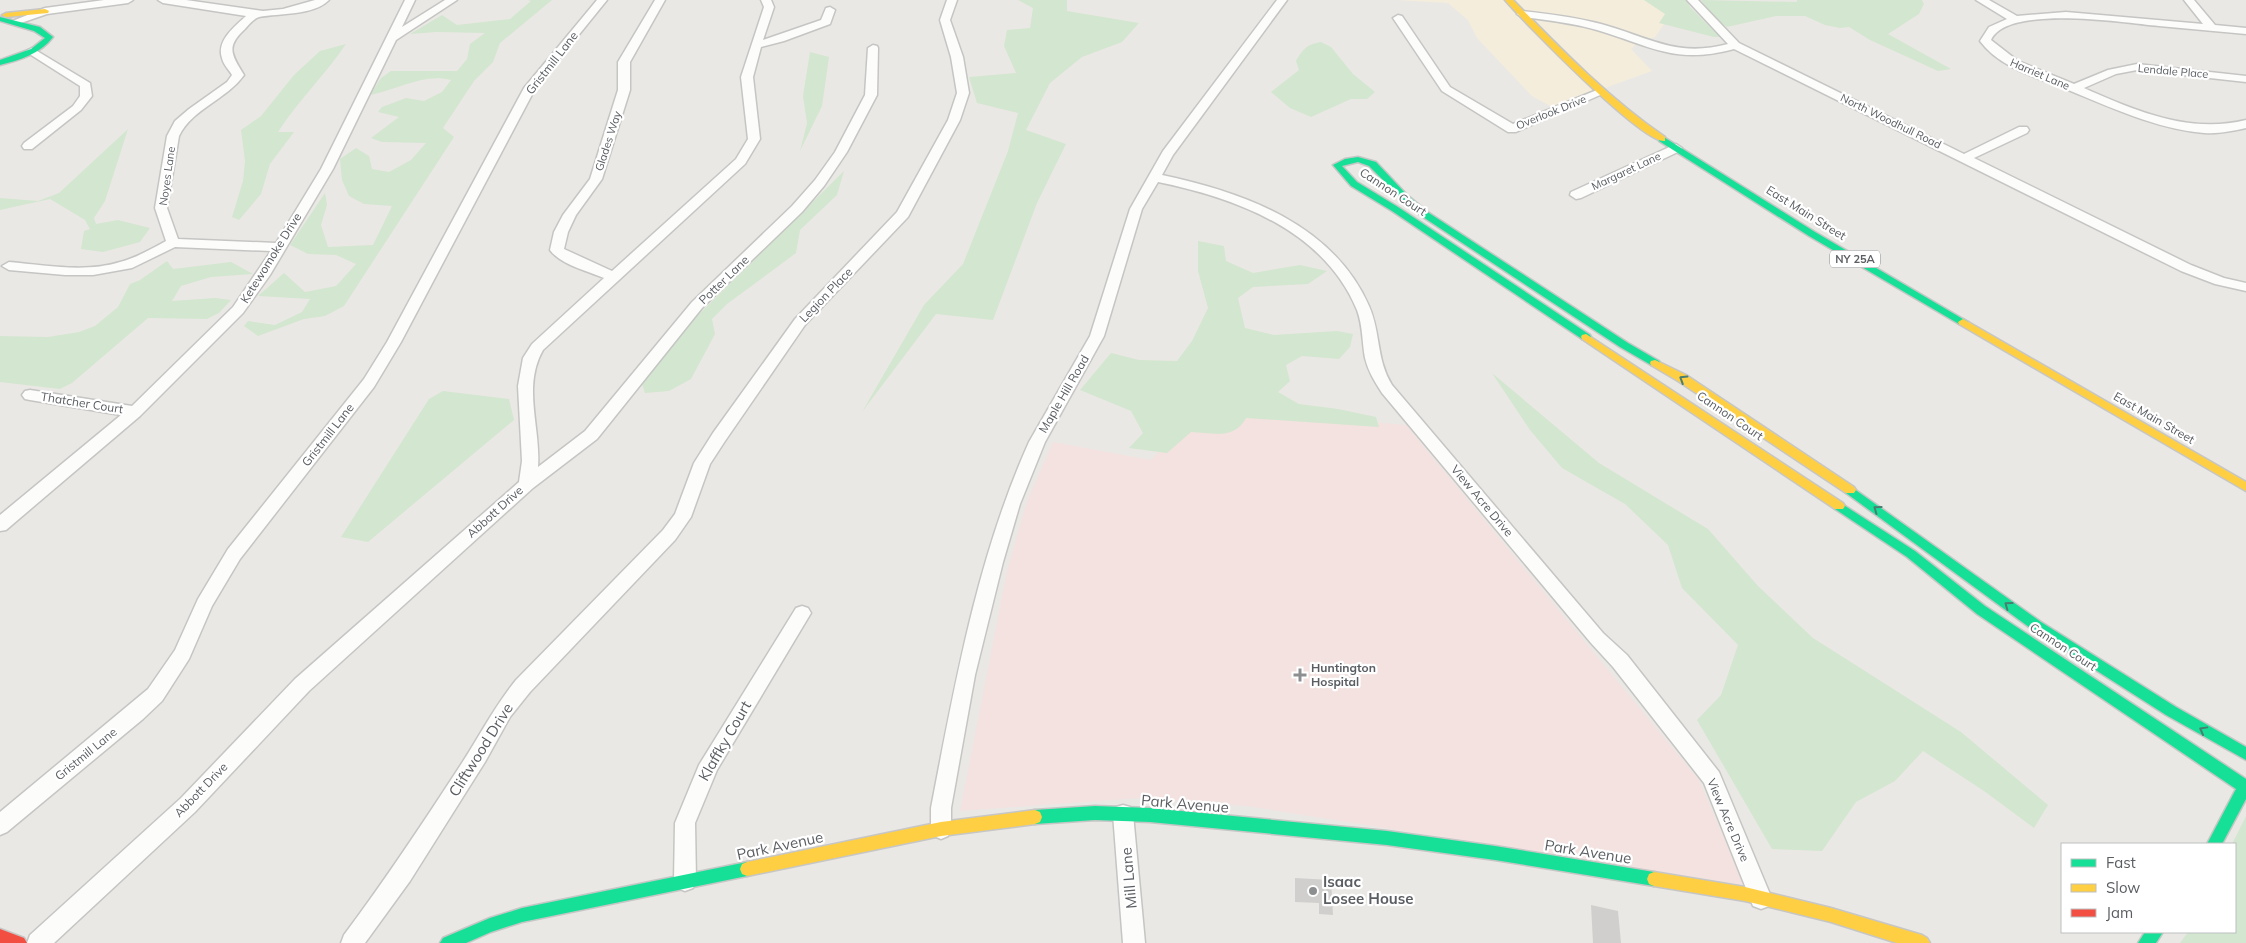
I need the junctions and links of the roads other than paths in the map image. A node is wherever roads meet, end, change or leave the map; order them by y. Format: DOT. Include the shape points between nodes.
graph roads {
  1 [pos="128,0"];
  2 [pos="163,0"];
  3 [pos="324,0"];
  4 [pos="410,0"];
  5 [pos="452,0"];
  6 [pos="602,0"];
  7 [pos="660,0"];
  8 [pos="766,0"];
  9 [pos="952,0"];
  10 [pos="1282,0"];
  11 [pos="1509,0"];
  12 [pos="1692,0"];
  13 [pos="1981,0"];
  14 [pos="2189,0"];
  15 [pos="103,1"];
  16 [pos="50,10"];
  17 [pos="830,10"];
  18 [pos="1522,14"];
  19 [pos="254,15"];
  20 [pos="0,17"];
  21 [pos="1398,18"];
  22 [pos="2016,20"];
  23 [pos="15,22"];
  24 [pos="33,27"];
  25 [pos="2211,27"];
  26 [pos="2246,30"];
  27 [pos="394,37"];
  28 [pos="757,45"];
  29 [pos="1735,45"];
  30 [pos="873,48"];
  31 [pos="32,51"];
  32 [pos="0,63"];
  33 [pos="2246,79"];
  34 [pos="2074,89"];
  35 [pos="1601,92"];
  36 [pos="2246,124"];
  37 [pos="2022,130"];
  38 [pos="28,146"];
  39 [pos="1676,148"];
  40 [pos="1965,158"];
  41 [pos="1154,177"];
  42 [pos="1576,195"];
  43 [pos="1466,240"];
  44 [pos="173,243"];
  45 [pos="278,247"];
  46 [pos="1452,247"];
  47 [pos="9,266"];
  48 [pos="613,277"];
  49 [pos="2246,287"];
  50 [pos="1636,351"];
  51 [pos="1623,361"];
  52 [pos="30,395"];
  53 [pos="135,412"];
  54 [pos="1825,473"];
  55 [pos="526,484"];
  56 [pos="1810,486"];
  57 [pos="2246,487"];
  58 [pos="0,525"];
  59 [pos="1955,566"];
  60 [pos="630,575"];
  61 [pos="1941,578"];
  62 [pos="802,613"];
  63 [pos="2083,666"];
  64 [pos="2246,754"];
  65 [pos="2245,786"];
  66 [pos="1123,814"];
  67 [pos="0,825"];
  68 [pos="941,829"];
  69 [pos="2215,843"];
  70 [pos="685,881"];
  71 [pos="1761,899"];
  72 [pos="2154,933"];
  73 [pos="0,937"];
  74 [pos="19,943"];
  75 [pos="38,943"];
  76 [pos="352,943"];
  77 [pos="448,943"];
  78 [pos="1134,943"];
  79 [pos="1922,943"];
  80 [pos="2146,943"];
  1 -- 15 [label="street"];
  2 -- 19 [label="street"];
  3 -- 19 [label="street" via="304,7"];
  4 -- 27 [label="street, Ketewomoke Drive"];
  5 -- 27 [label="street"];
  6 -- 67 [label="street, Gristmill Lane" via="530,88 378,368 234,554 163,684 136,713"];
  7 -- 48 [label="street, Glades Way" via="624,62 624,90 596,179 561,232 557,250"];
  8 -- 28 [label="street, Abbott Drive" via="769,7"];
  9 -- 60 [label="street, Legion Place" via="945,20 957,57 963,93 954,120 903,214 800,322 702,462 683,517"];
  10 -- 41 [label="street, Maple Hill Road" via="1167,154"];
  11 -- 18 [label="street, East Main Street / NY 25A"];
  12 -- 29 [label="street"];
  13 -- 22 [label="street"];
  14 -- 25 [label="street"];
  15 -- 16 [label="street"];
  16 -- 20 [label="street"];
  16 -- 23 [label="street"];
  16 -- 24 [label="street" via="35,20"];
  17 -- 28 [label="street" via="826,22 780,40"];
  18 -- 29 [label="street" via="1582,23 1670,51 1694,54"];
  18 -- 35 [label="street, East Main Street / NY 25A"];
  19 -- 44 [label="street, Noyes Lane" via="241,26 226,50 228,61 238,75 231,84 193,111 173,136 162,208"];
  20 -- 23 [label="street"];
  21 -- 35 [label="street, Overlook Drive" via="1446,89 1512,129"];
  22 -- 25 [label="street, Harriet Lane" via="2082,16"];
  22 -- 34 [label="street, Harriet Lane" via="1999,25 1989,32 1985,41 2013,64"];
  23 -- 24 [label="street"];
  24 -- 31 [label="street" via="49,37 46,43"];
  25 -- 26 [label="street, Harriet Lane"];
  27 -- 45 [label="street, Ketewomoke Drive" via="327,169"];
  28 -- 48 [label="street, Abbott Drive" via="747,77 754,139 749,150"];
  29 -- 40 [label="street, North Woodhull Road"];
  30 -- 55 [label="street, Potter Lane" via="871,95 841,152 820,183 697,305 591,435"];
  31 -- 32 [label="street"];
  31 -- 38 [label="street" via="86,85 86,96 77,108"];
  33 -- 34 [label="street, Lendale Place" via="2138,67 2119,68"];
  34 -- 36 [label="street, Harriet Lane" via="2149,118 2184,126 2216,128"];
  35 -- 39 [label="street, East Main Street / NY 25A" via="1637,123"];
  37 -- 40 [label="street"];
  39 -- 42 [label="street, Margaret Lane"];
  39 -- 57 [label="street, East Main Street / NY 25A" via="1829,244"];
  40 -- 49 [label="street, North Woodhull Road" via="2186,268"];
  41 -- 68 [label="street, Maple Hill Road" via="1136,209 1097,336 1037,442 1012,504 966,675 941,808"];
  41 -- 71 [label="street, View Acre Drive" via="1211,189 1279,219 1328,255 1348,277 1369,325 1375,366 1387,390 1620,662 1712,778"];
  43 -- 46 [label="street"];
  43 -- 46 [label="street, Cannon Court" via="1426,215 1398,192 1374,164 1357,157 1337,165 1347,180"];
  43 -- 50 [label="street, Cannon Court"];
  44 -- 45 [label="street"];
  44 -- 47 [label="street" via="134,262 110,269 75,271"];
  45 -- 53 [label="street, Ketewomoke Drive" via="238,310"];
  46 -- 51 [label="street, Cannon Court"];
  48 -- 55 [label="street, Abbott Drive" via="530,356 526,373 530,463"];
  50 -- 51 [label="street"];
  54 -- 50 [label="street, Cannon Court, one-way"];
  51 -- 56 [label="street, Cannon Court"];
  52 -- 53 [label="street, Thatcher Court"];
  53 -- 58 [label="street, Ketewomoke Drive"];
  54 -- 56 [label="street"];
  59 -- 54 [label="street, Cannon Court, one-way"];
  55 -- 75 [label="street, Abbott Drive" via="302,685 188,805"];
  56 -- 61 [label="street, Cannon Court"];
  59 -- 61 [label="street"];
  63 -- 59 [label="street, Cannon Court, one-way" via="2037,626"];
  60 -- 76 [label="street, Cliftwood Drive" via="503,711 408,865"];
  61 -- 63 [label="street, Cannon Court" via="1982,610"];
  62 -- 70 [label="street, Klaffky Court" via="705,773 685,823"];
  64 -- 63 [label="street, Cannon Court, one-way"];
  63 -- 65 [label="street, Cannon Court"];
  65 -- 69 [label="street"];
  66 -- 68 [label="street, Park Avenue" via="1042,816"];
  66 -- 71 [label="street, Park Avenue" via="1422,842 1691,884"];
  66 -- 78 [label="street, Mill Lane"];
  68 -- 70 [label="street, Park Avenue"];
  70 -- 77 [label="street, Park Avenue" via="522,915"];
  71 -- 79 [label="street, Park Avenue" via="1831,915"];
  72 -- 80 [label="street"];
  73 -- 74 [label="street"];
}
